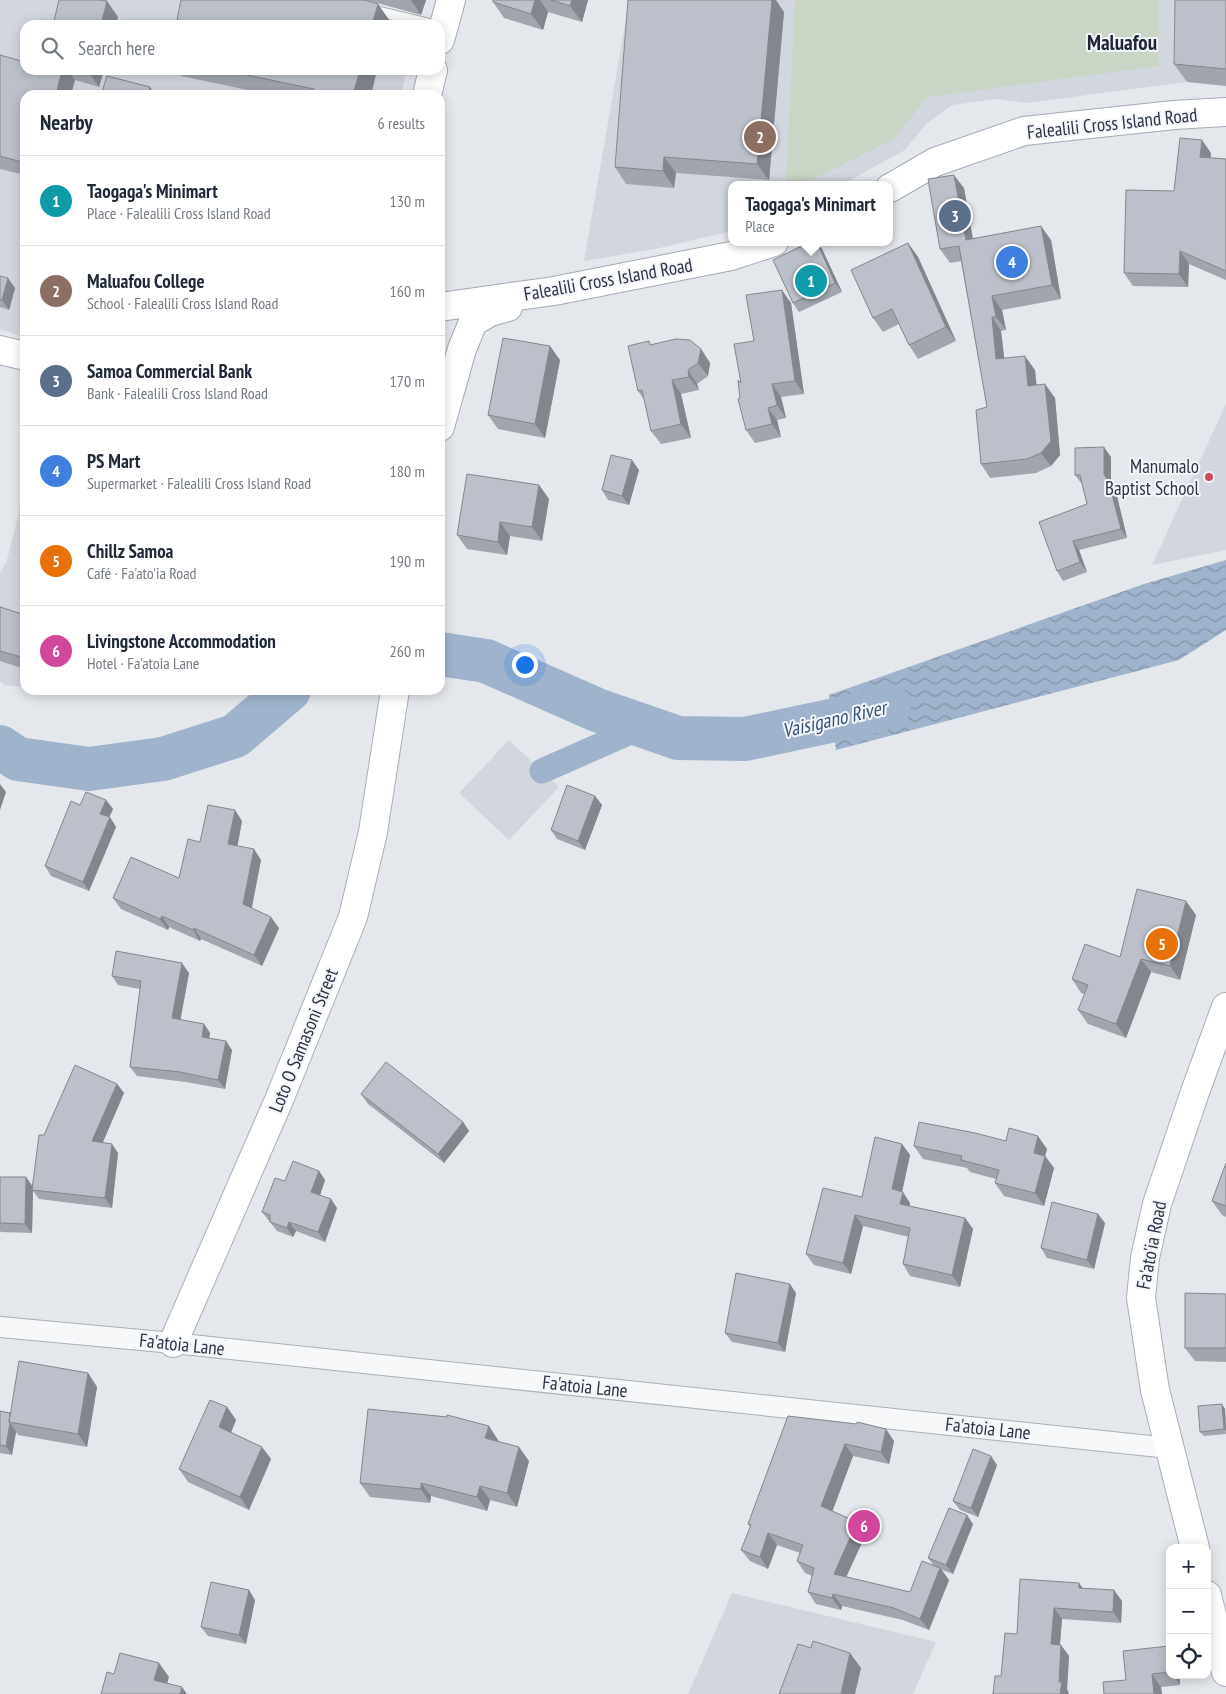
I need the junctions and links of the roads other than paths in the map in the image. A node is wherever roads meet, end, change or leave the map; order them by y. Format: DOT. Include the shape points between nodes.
graph roads {
  1 [pos="452,0"];
  2 [pos="359,6"];
  3 [pos="406,20"];
  4 [pos="443,20"];
  5 [pos="432,75"];
  6 [pos="428,90"];
  7 [pos="1226,112"];
  8 [pos="893,186"];
  9 [pos="762,246"];
  10 [pos="554,291"];
  11 [pos="445,306"];
  12 [pos="0,350"];
  13 [pos="20,355"];
  14 [pos="445,409"];
  15 [pos="394,695"];
  16 [pos="1226,1007"];
  17 [pos="0,1327"];
  18 [pos="173,1343"];
  19 [pos="1169,1448"];
  20 [pos="1194,1544"];
  21 [pos="1211,1611"];
  22 [pos="1226,1672"];
  1 -- 4 [label="main road"];
  2 -- 3 [label="lane"];
  5 -- 6 [label="main road"];
  7 -- 8 [label="main road, Falealili Cross Island Road" via="1174,114 1024,131 935,162"];
  9 -- 10 [label="main road, Falealili Cross Island Road" via="731,256"];
  10 -- 11 [label="main road, Falealili Cross Island Road"];
  10 -- 14 [label="main road" via="490,312 473,322"];
  12 -- 13 [label="main road"];
  15 -- 18 [label="main road, Loto O Samasoni Street" via="373,832 353,917 279,1100"];
  16 -- 19 [label="main road, Fa'ato'ia Road" via="1158,1204 1145,1258 1141,1298 1155,1390"];
  17 -- 18 [label="street, Fa'atoia Lane"];
  18 -- 19 [label="street, Fa'atoia Lane"];
  19 -- 20 [label="main road, Fa'ato'ia Road"];
  21 -- 22 [label="main road"];
}
